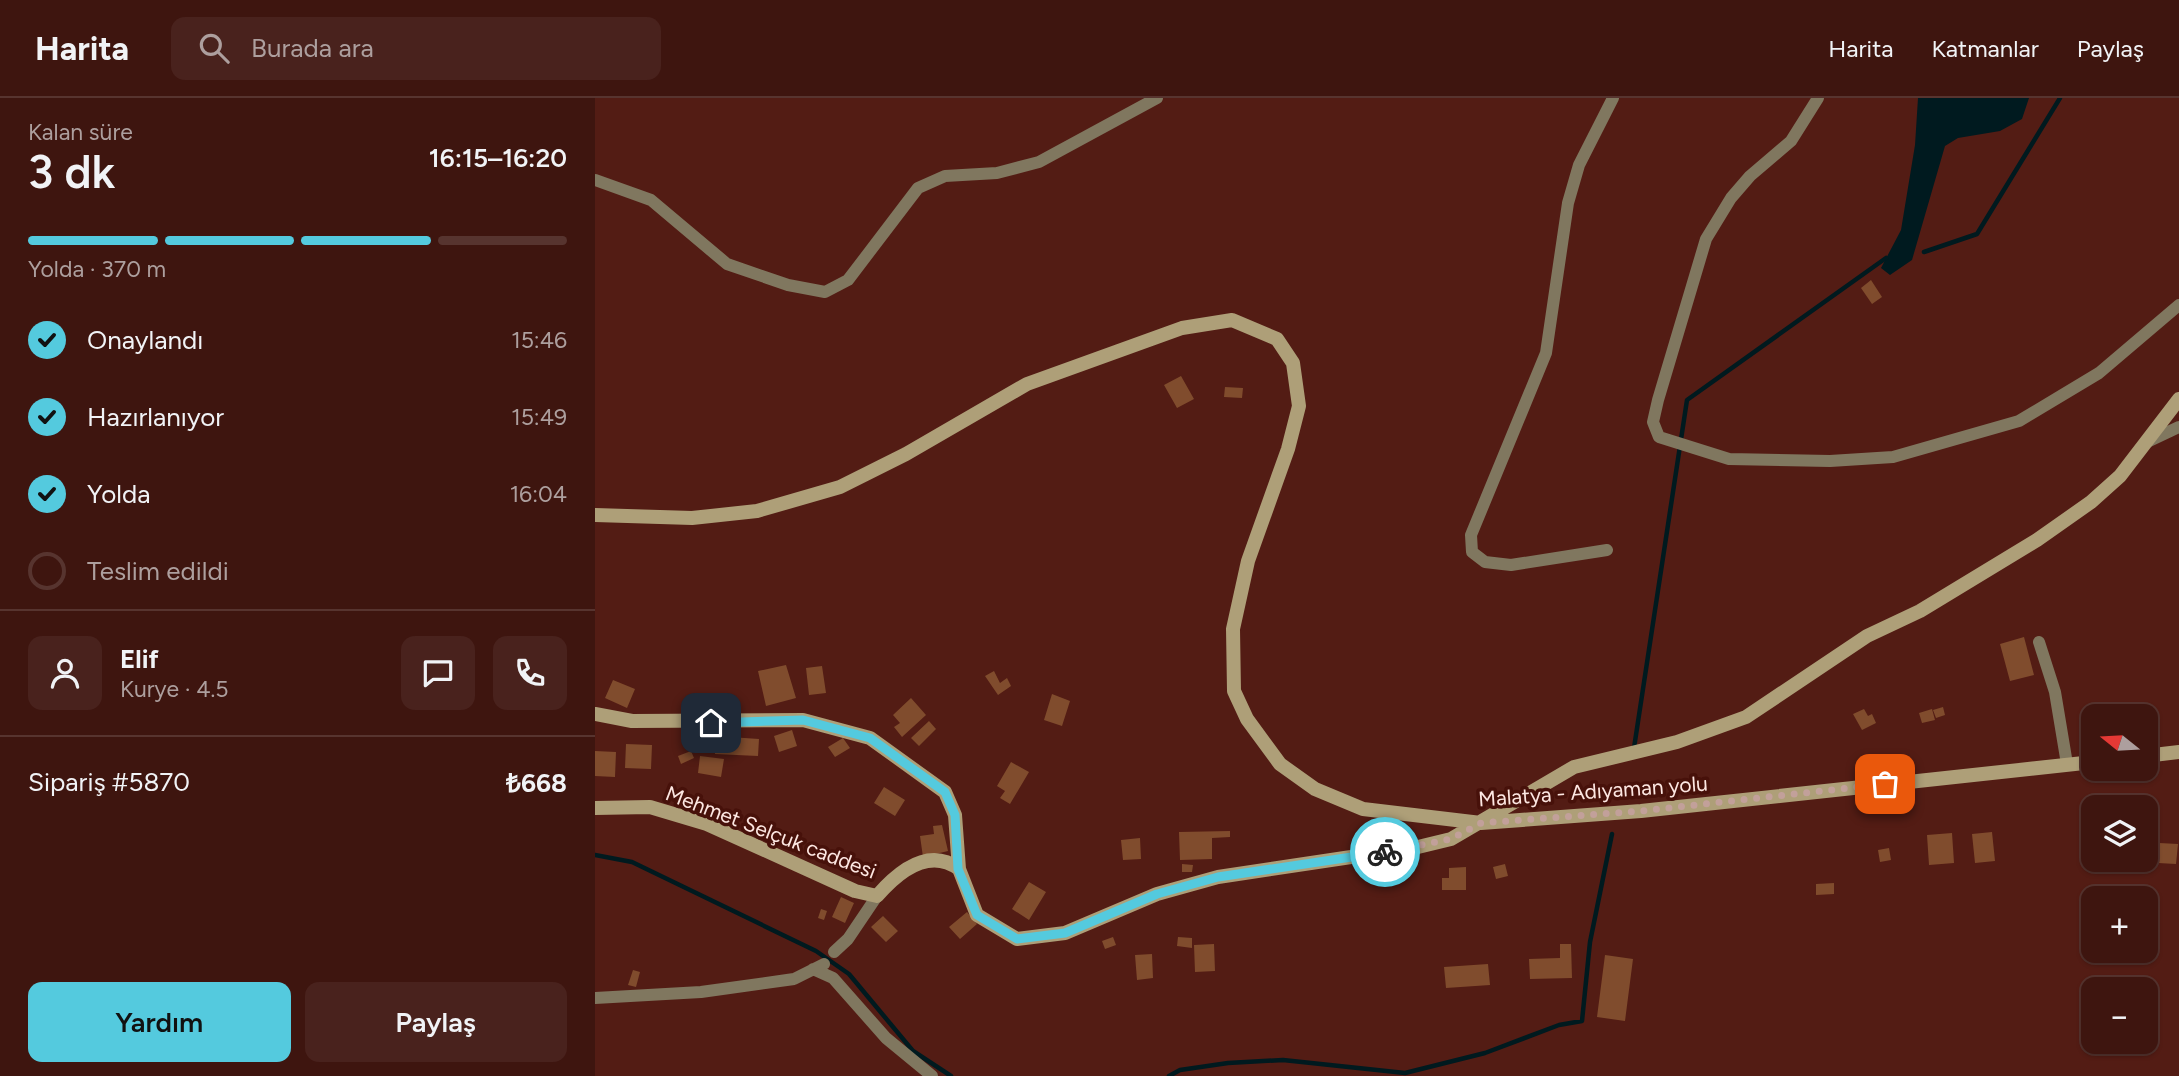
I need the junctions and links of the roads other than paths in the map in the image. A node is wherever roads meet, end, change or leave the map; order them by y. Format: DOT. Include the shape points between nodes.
graph roads {
  1 [pos="1157,98"];
  2 [pos="1613,98"];
  3 [pos="1818,98"];
  4 [pos="595,180"];
  5 [pos="2179,305"];
  6 [pos="2179,399"];
  7 [pos="2179,427"];
  8 [pos="2149,441"];
  9 [pos="595,515"];
  10 [pos="1607,550"];
  11 [pos="2039,642"];
  12 [pos="595,714"];
  13 [pos="2179,752"];
  14 [pos="2158,754"];
  15 [pos="2081,763"];
  16 [pos="2067,764"];
  17 [pos="595,808"];
  18 [pos="1481,823"];
  19 [pos="958,869"];
  20 [pos="877,896"];
  21 [pos="835,953"];
  22 [pos="595,998"];
  23 [pos="932,1076"];
  1 -- 4 [label="street" via="1039,162 997,173 945,176 918,188 848,280 825,292 727,264 652,200"];
  2 -- 10 [label="street" via="1579,165 1568,203 1546,354 1471,535 1472,552 1485,562 1511,565"];
  3 -- 5 [label="street" via="1791,141 1731,198 1706,239 1653,422 1656,433 1671,443 1730,459 1830,461 1893,457 1955,441 2019,421 2099,373"];
  6 -- 8 [label="main road"];
  7 -- 8 [label="street"];
  8 -- 18 [label="main road" via="2091,502 2037,540 1920,611 1867,636 1746,717 1677,742 1574,767"];
  9 -- 18 [label="main road, Malatya - Adıyaman yolu" via="692,518 757,511 840,488 1027,384 1182,328 1232,320 1277,339 1293,363 1299,406 1248,561 1233,629 1234,691 1247,719 1280,764 1315,789 1363,809"];
  11 -- 16 [label="street" via="2055,692"];
  12 -- 19 [label="main road" via="632,721 803,720 870,738 945,792 955,815"];
  13 -- 14 [label="main road"];
  15 -- 16 [label="main road, Malatya - Adıyaman yolu"];
  16 -- 18 [label="main road, Malatya - Adıyaman yolu" via="1641,811"];
  17 -- 20 [label="main road, Mehmet Selçuk caddesi" via="650,807 707,824 855,891"];
  18 -- 19 [label="main road" via="1451,839 1418,847 1218,877 1157,894 1065,933 1017,939 977,915"];
  19 -- 20 [label="main road, Mehmet Selçuk caddesi" via="925,861 898,872"];
  20 -- 21 [label="street"];
  22 -- 23 [label="street" via="701,992 794,979 818,966 886,1038"];
}
